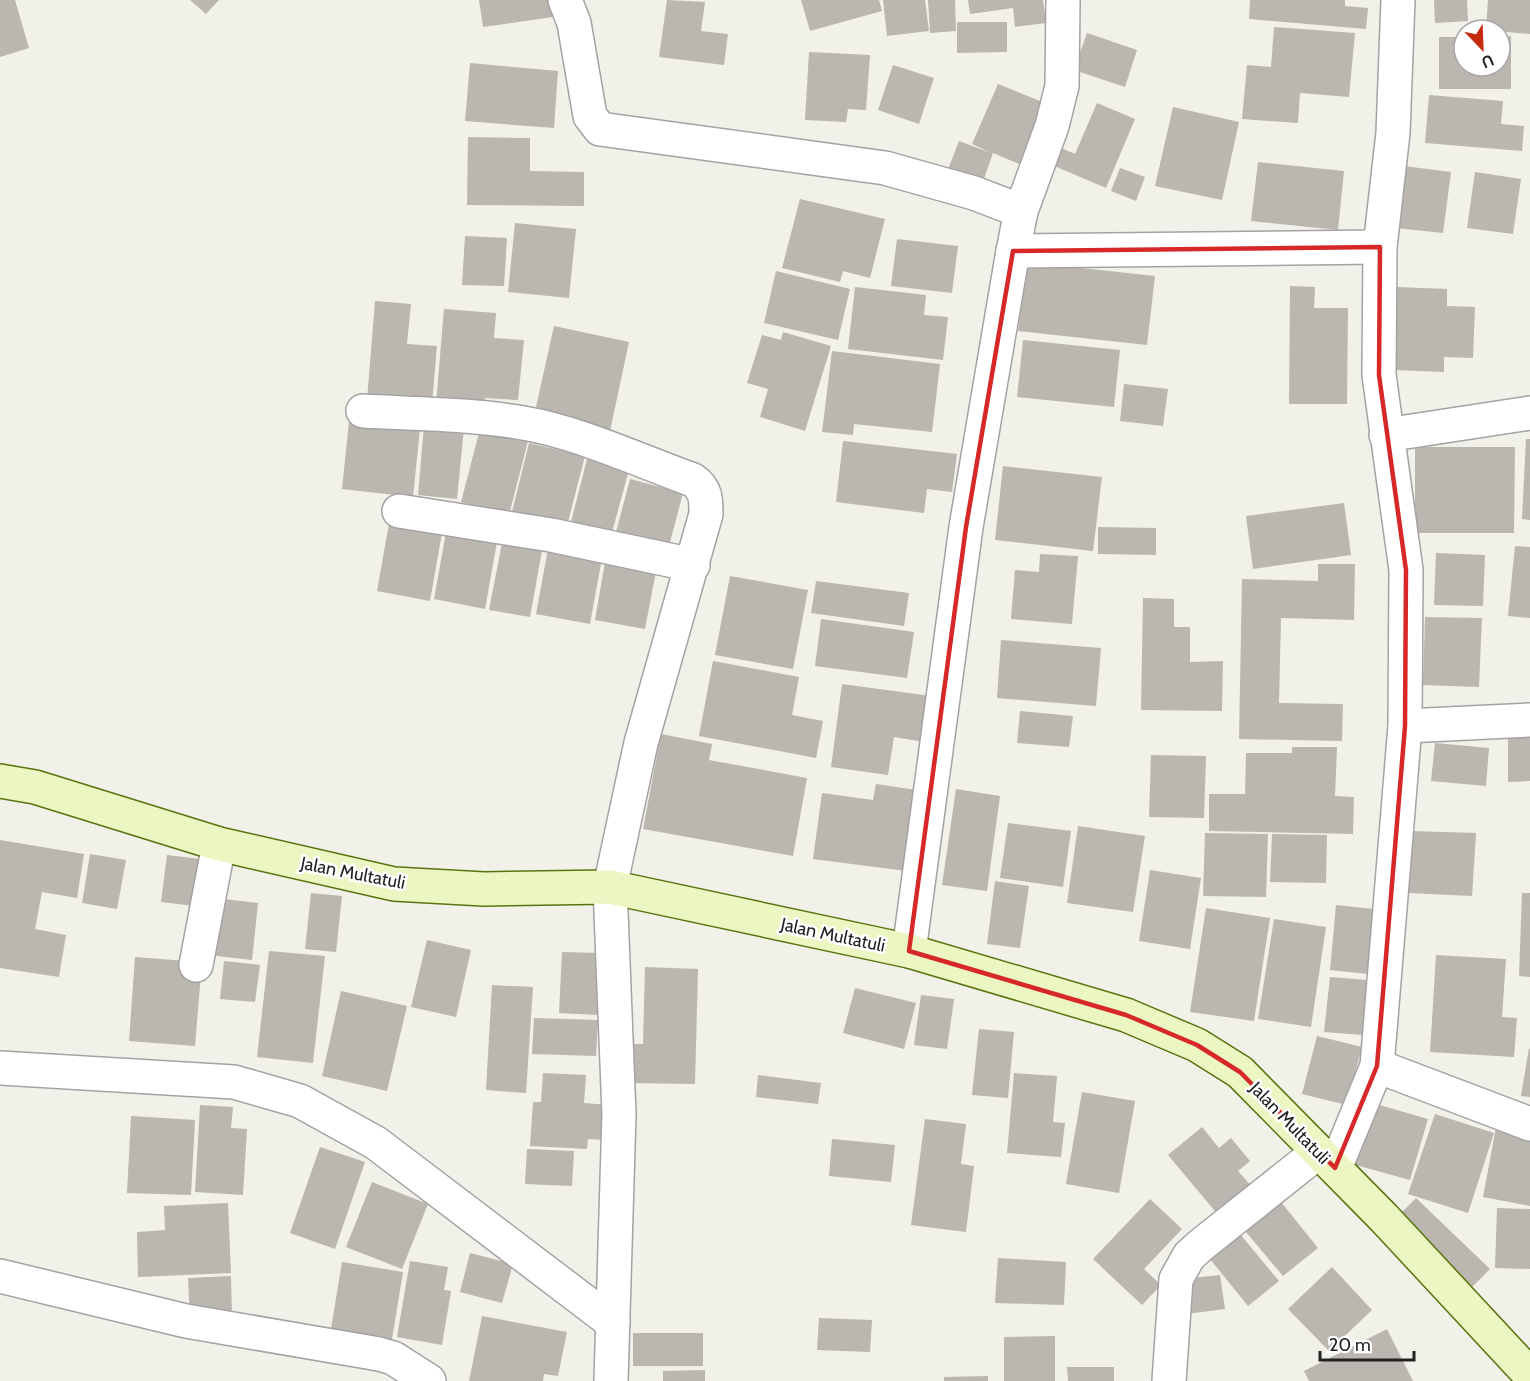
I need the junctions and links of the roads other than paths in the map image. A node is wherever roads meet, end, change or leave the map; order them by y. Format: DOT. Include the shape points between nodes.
graph roads {
  1 [pos="566,0"];
  2 [pos="1063,0"];
  3 [pos="1398,0"];
  4 [pos="1022,211"];
  5 [pos="1380,247"];
  6 [pos="1013,251"];
  7 [pos="363,411"];
  8 [pos="1530,413"];
  9 [pos="1386,435"];
  10 [pos="399,510"];
  11 [pos="693,566"];
  12 [pos="1530,720"];
  13 [pos="1406,726"];
  14 [pos="0,781"];
  15 [pos="219,844"];
  16 [pos="610,887"];
  17 [pos="909,951"];
  18 [pos="196,965"];
  19 [pos="1377,1066"];
  20 [pos="0,1068"];
  21 [pos="1530,1124"];
  22 [pos="1326,1160"];
  23 [pos="0,1276"];
  24 [pos="613,1323"];
  25 [pos="1530,1375"];
  26 [pos="429,1381"];
  27 [pos="611,1381"];
  28 [pos="1169,1381"];
  1 -- 4 [label="street" via="574,23 590,116 600,129 885,168"];
  2 -- 4 [label="street" via="1062,86 1053,126"];
  3 -- 5 [label="street" via="1393,133"];
  4 -- 6 [label="street"];
  5 -- 6 [label="street"];
  5 -- 9 [label="street" via="1379,375"];
  6 -- 17 [label="street" via="966,527"];
  7 -- 11 [label="street" via="475,416 525,423 693,480 702,486 706,506"];
  8 -- 9 [label="street"];
  9 -- 13 [label="street" via="1406,570"];
  10 -- 11 [label="street" via="551,535"];
  11 -- 16 [label="street" via="641,743"];
  12 -- 13 [label="street"];
  13 -- 19 [label="street"];
  14 -- 15 [label="main road, Jalan Multatuli" via="35,787"];
  15 -- 16 [label="main road, Jalan Multatuli" via="394,884 484,890"];
  15 -- 18 [label="street"];
  16 -- 17 [label="main road, Jalan Multatuli"];
  16 -- 24 [label="street" via="619,1114"];
  17 -- 22 [label="main road, Jalan Multatuli" via="1126,1015 1197,1045 1240,1072"];
  19 -- 21 [label="street"];
  19 -- 22 [label="street"];
  20 -- 24 [label="street" via="234,1082 300,1101 376,1143"];
  22 -- 25 [label="main road, Jalan Multatuli"];
  22 -- 28 [label="street" via="1189,1256 1176,1280"];
  23 -- 26 [label="street" via="186,1322 379,1354 393,1358"];
  24 -- 27 [label="street"];
}
